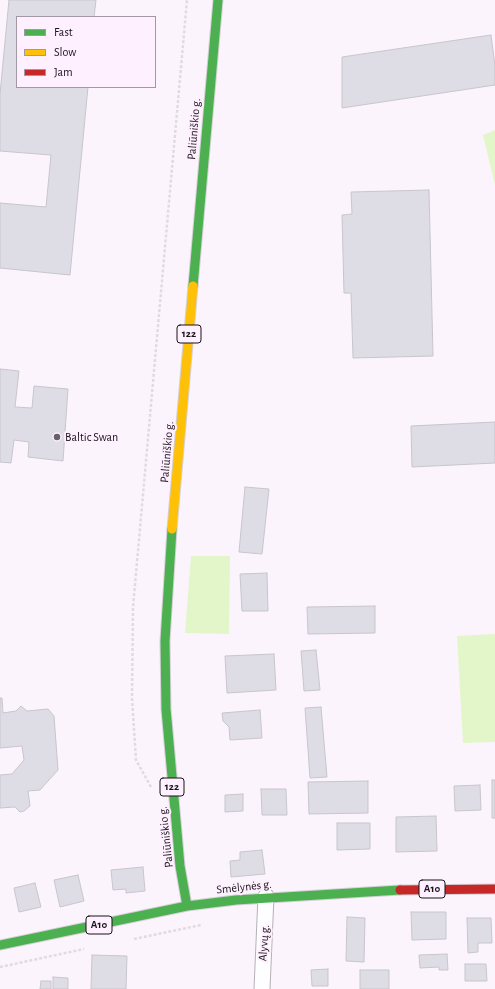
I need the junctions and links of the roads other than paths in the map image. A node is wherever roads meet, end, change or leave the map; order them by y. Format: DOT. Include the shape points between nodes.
graph roads {
  1 [pos="218,0"];
  2 [pos="495,889"];
  3 [pos="266,896"];
  4 [pos="187,906"];
  5 [pos="0,945"];
  6 [pos="262,989"];
  1 -- 4 [label="main road, Paliūniškio g. / 122" via="173,512 165,641 166,709 171,773 180,866"];
  2 -- 3 [label="main road, Smėlynės g. / A10"];
  3 -- 4 [label="main road, Smėlynės g. / A10"];
  3 -- 6 [label="street, Alyvų g."];
  4 -- 5 [label="main road, Smėlynės g. / A10"];
}
